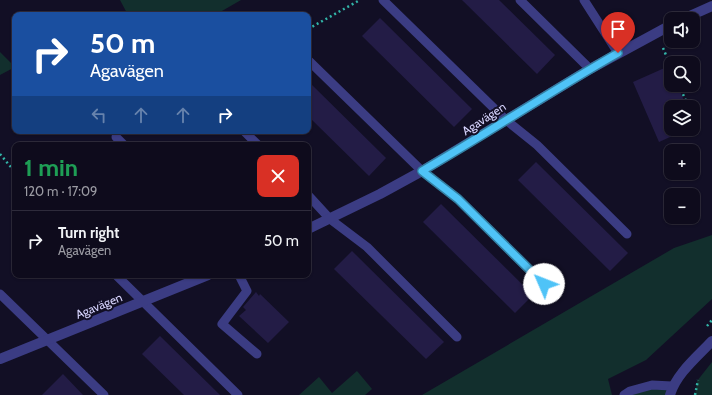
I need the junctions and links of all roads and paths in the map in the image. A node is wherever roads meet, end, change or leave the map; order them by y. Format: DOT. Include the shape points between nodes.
graph roads {
  1 [pos="360,0"];
  2 [pos="383,0"];
  3 [pos="520,0"];
  4 [pos="584,0"];
  5 [pos="712,6"];
  6 [pos="699,12"];
  7 [pos="311,28"];
  8 [pos="664,29"];
  9 [pos="656,33"];
  10 [pos="618,53"];
  11 [pos="666,56"];
  12 [pos="311,63"];
  13 [pos="590,69"];
  14 [pos="506,120"];
  15 [pos="247,134"];
  16 [pos="116,137"];
  17 [pos="121,142"];
  18 [pos="255,142"];
  19 [pos="0,154"];
  20 [pos="12,168"];
  21 [pos="422,171"];
  22 [pos="311,199"];
  23 [pos="330,219"];
  24 [pos="311,228"];
  25 [pos="627,234"];
  26 [pos="119,278"];
  27 [pos="201,278"];
  28 [pos="240,278"];
  29 [pos="544,284"];
  30 [pos="0,294"];
  31 [pos="142,302"];
  32 [pos="457,337"];
  33 [pos="47,341"];
  34 [pos="712,341"];
  35 [pos="257,354"];
  36 [pos="0,359"];
  37 [pos="701,376"];
  38 [pos="671,391"];
  39 [pos="104,395"];
  40 [pos="238,395"];
  41 [pos="624,395"];
  42 [pos="695,395"];
  1 -- 7 [label="path"];
  2 -- 14 [label="lane"];
  3 -- 13 [label="lane"];
  4 -- 10 [label="lane"];
  5 -- 6 [label="street"];
  8 -- 9 [label="street, Agavägen"];
  9 -- 10 [label="street, Agavägen"];
  9 -- 11 [label="path"];
  10 -- 13 [label="street, Agavägen"];
  12 -- 21 [label="lane"];
  13 -- 14 [label="street, Agavägen"];
  14 -- 21 [label="street, Agavägen"];
  14 -- 25 [label="lane" via="537,145"];
  15 -- 18 [label="lane"];
  16 -- 17 [label="lane"];
  19 -- 20 [label="path"];
  21 -- 23 [label="street, Agavägen"];
  21 -- 29 [label="lane" via="458,199"];
  22 -- 23 [label="lane"];
  23 -- 24 [label="street, Agavägen"];
  23 -- 32 [label="lane" via="367,247"];
  26 -- 31 [label="lane"];
  27 -- 31 [label="street, Agavägen"];
  28 -- 35 [label="lane" via="247,291 222,324"];
  30 -- 33 [label="lane"];
  31 -- 33 [label="street, Agavägen"];
  31 -- 40 [label="lane"];
  33 -- 36 [label="street, Agavägen"];
  33 -- 39 [label="lane"];
  34 -- 38 [label="street" via="681,374"];
  37 -- 42 [label="path" via="697,381"];
  38 -- 41 [label="lane" via="652,385"];
}
